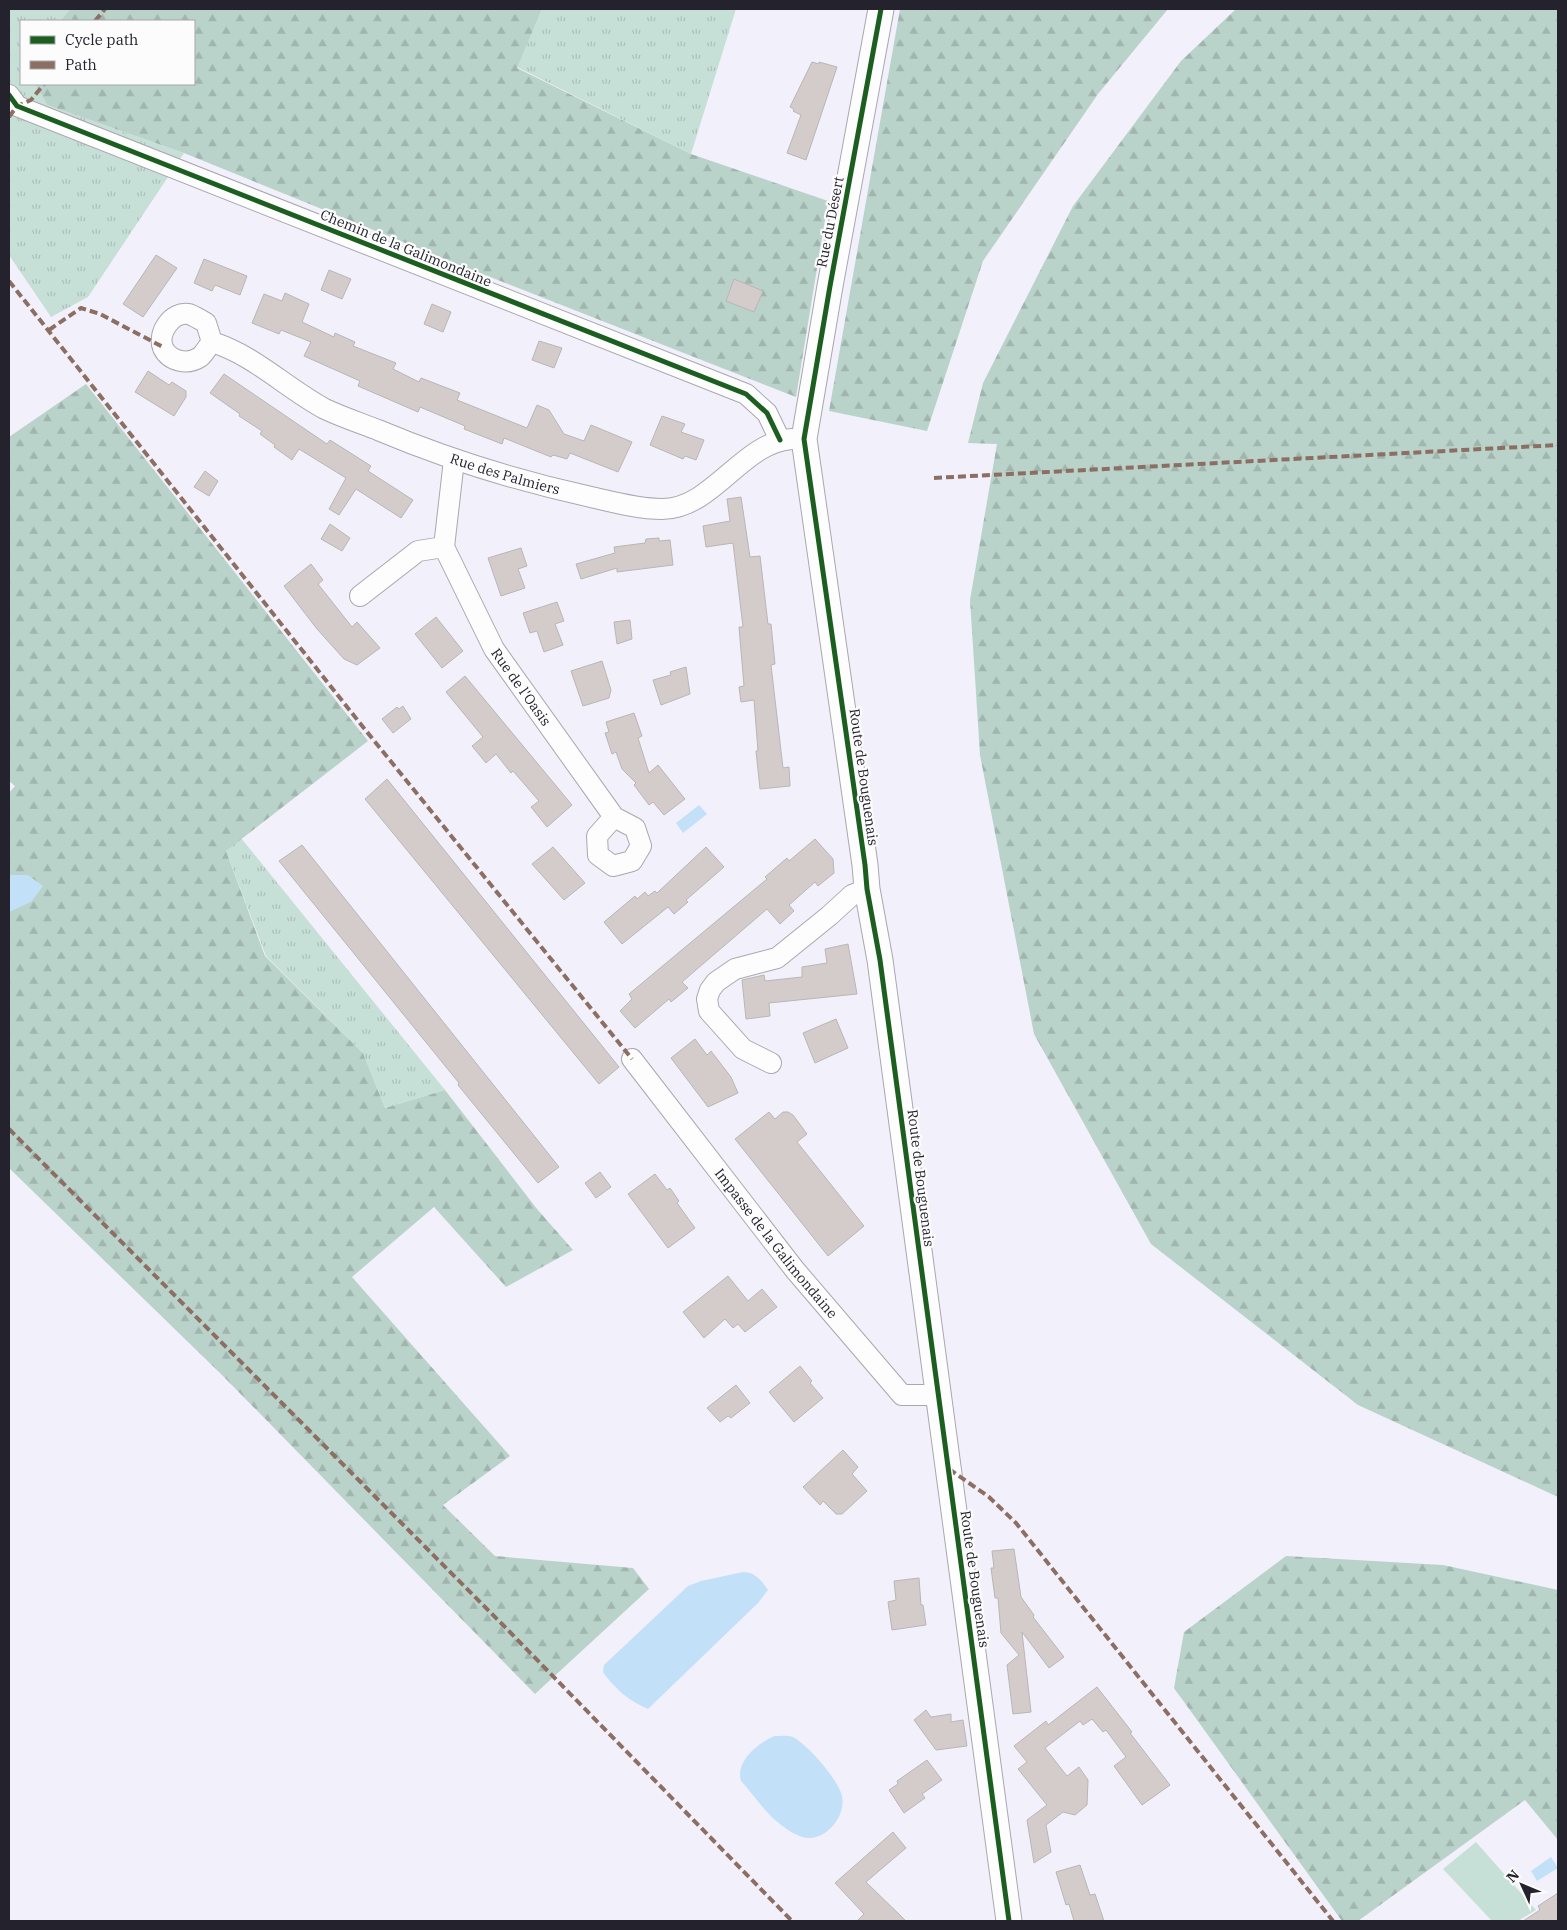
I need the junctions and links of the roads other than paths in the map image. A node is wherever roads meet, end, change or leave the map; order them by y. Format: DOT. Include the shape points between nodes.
graph roads {
  1 [pos="881,9"];
  2 [pos="9,95"];
  3 [pos="212,342"];
  4 [pos="792,440"];
  5 [pos="454,460"];
  6 [pos="444,548"];
  7 [pos="360,596"];
  8 [pos="614,817"];
  9 [pos="867,890"];
  10 [pos="632,1059"];
  11 [pos="771,1063"];
  12 [pos="937,1395"];
  13 [pos="1009,1921"];
  1 -- 4 [label="street, Rue du Désert" via="831,277"];
  2 -- 4 [label="street, Chemin de la Galimondaine" via="17,106 746,394"];
  3 -- 5 [label="street, Rue des Palmiers" via="232,348 325,409"];
  4 -- 5 [label="street, Rue des Palmiers" via="752,456 696,499 679,508 630,505"];
  4 -- 9 [label="street, Route de Bouguenais" via="810,489"];
  5 -- 6 [label="street"];
  6 -- 7 [label="street" via="418,552"];
  6 -- 8 [label="street, Rue de l'Oasis" via="494,649"];
  9 -- 11 [label="street" via="852,894 777,958 735,969 710,990 707,999 709,1010 743,1049"];
  9 -- 12 [label="street, Route de Bouguenais" via="880,960"];
  10 -- 12 [label="street, Impasse de la Galimondaine" via="795,1270 902,1395"];
  12 -- 13 [label="street, Route de Bouguenais"];
}
